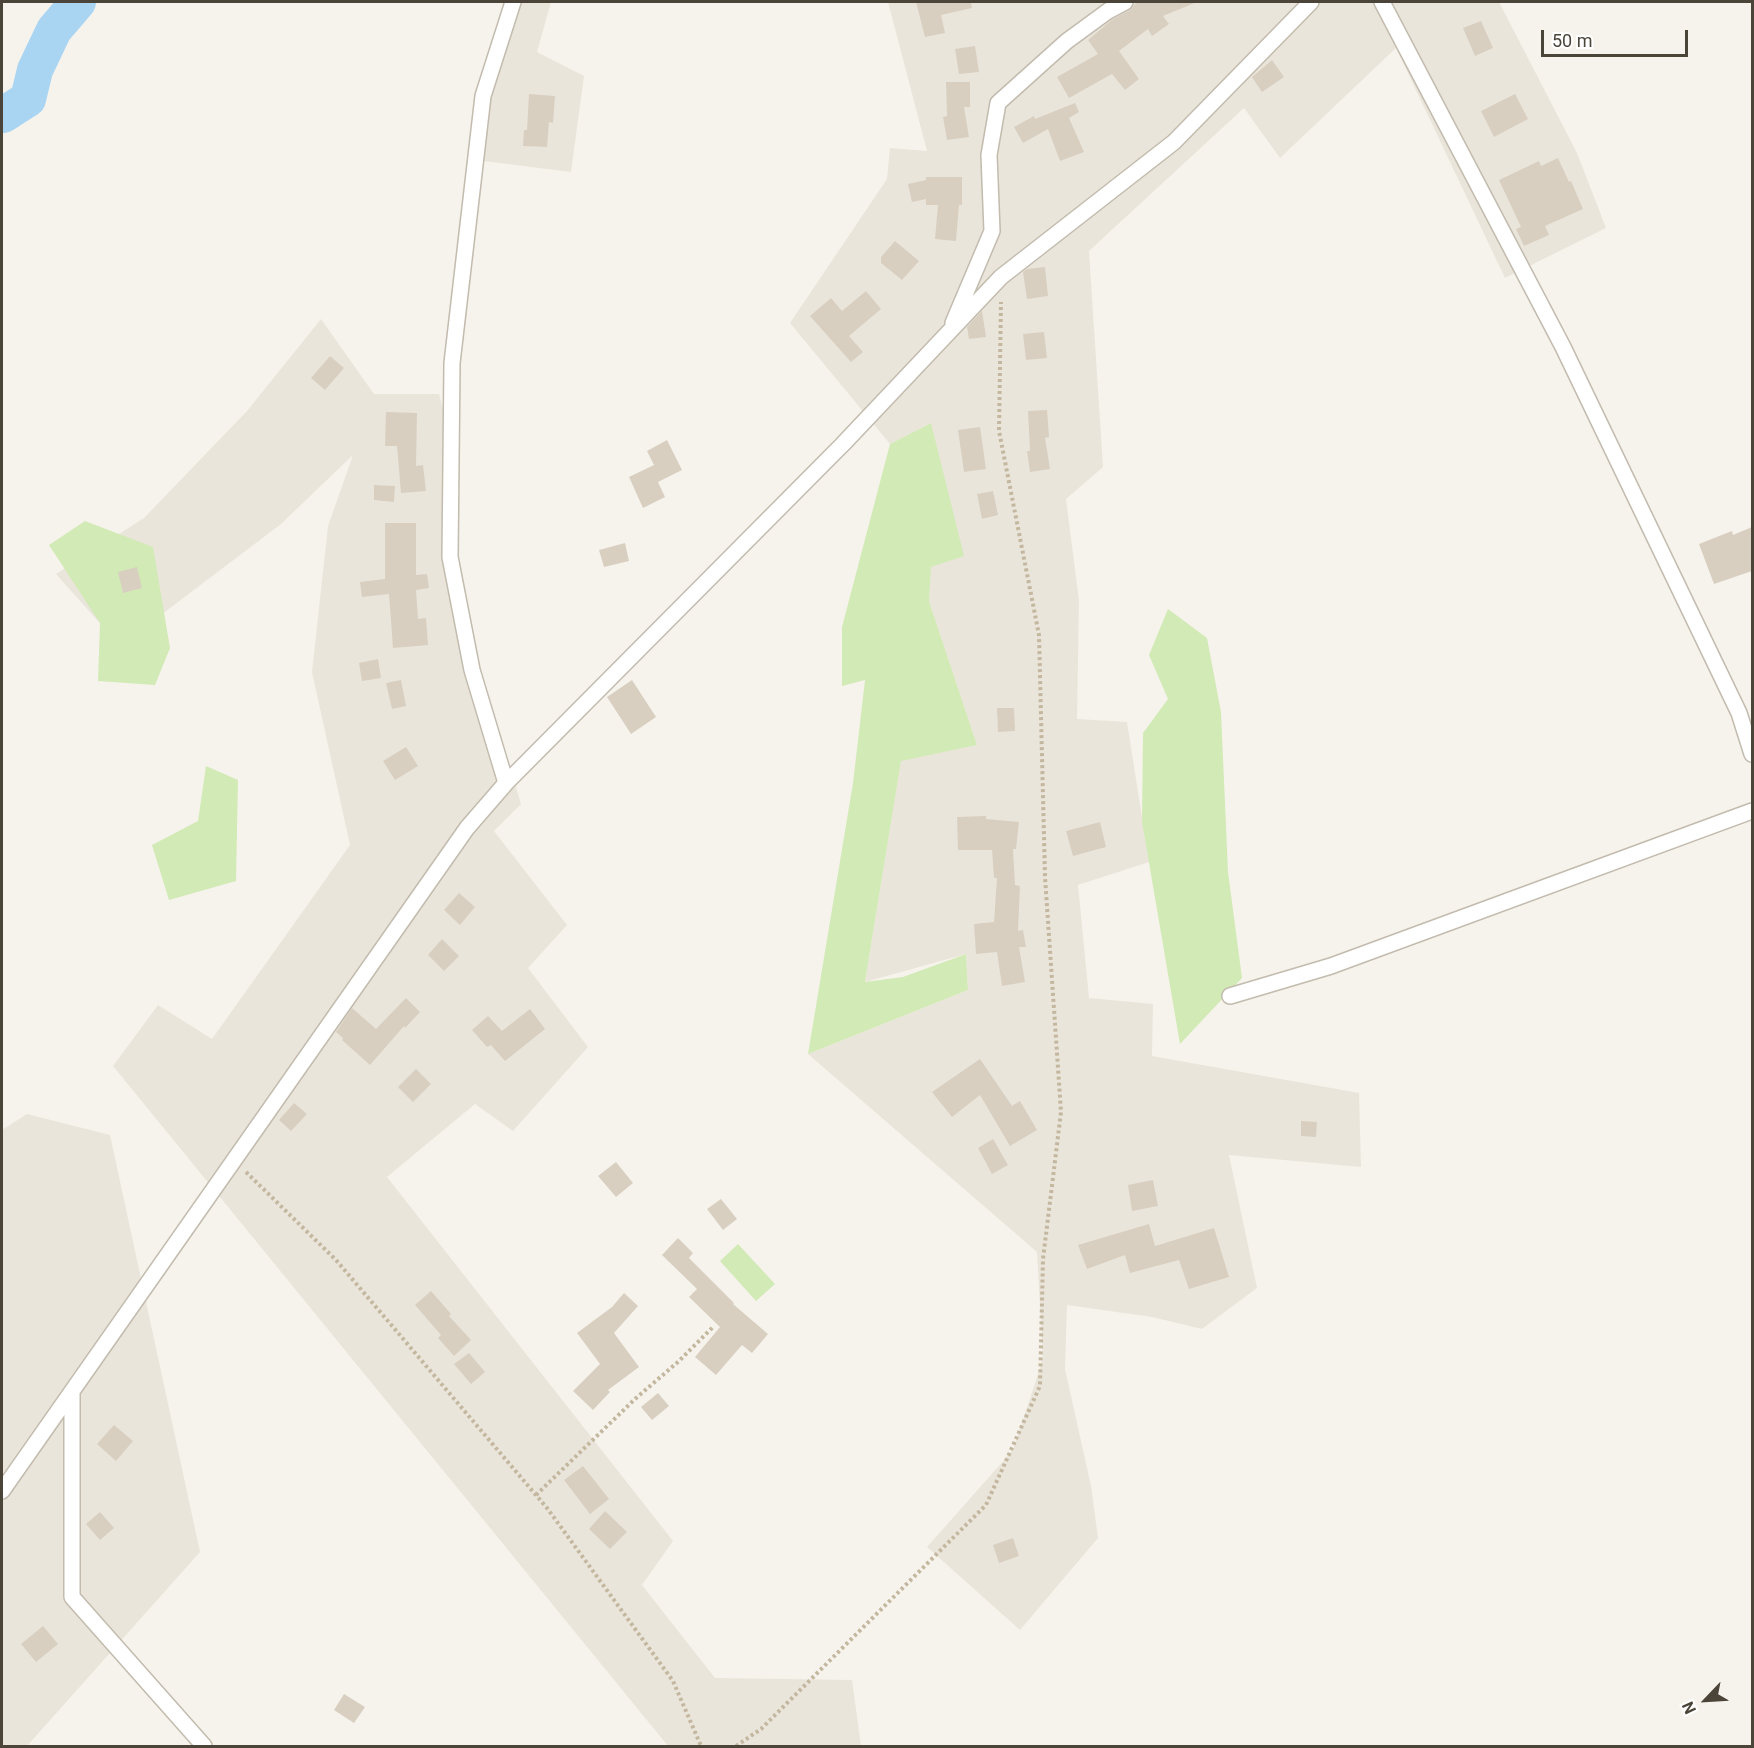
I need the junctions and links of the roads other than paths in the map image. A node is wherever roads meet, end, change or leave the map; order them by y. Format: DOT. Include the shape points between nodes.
graph roads {
  1 [pos="513,2"];
  2 [pos="1125,2"];
  3 [pos="1311,2"];
  4 [pos="1382,2"];
  5 [pos="949,333"];
  6 [pos="1752,754"];
  7 [pos="506,783"];
  8 [pos="1752,811"];
  9 [pos="1230,996"];
  10 [pos="72,1391"];
  11 [pos="2,1491"];
  12 [pos="204,1746"];
  1 -- 7 [label="street" via="483,96 452,374 450,557 472,670"];
  2 -- 5 [label="street" via="1067,41 998,103 989,154 992,231"];
  3 -- 5 [label="street" via="1174,142 1001,277"];
  4 -- 6 [label="street" via="1563,347 1739,712"];
  5 -- 7 [label="street"];
  7 -- 10 [label="street" via="467,828"];
  8 -- 9 [label="street" via="1331,966"];
  10 -- 11 [label="street"];
  10 -- 12 [label="street" via="72,1597"];
}
